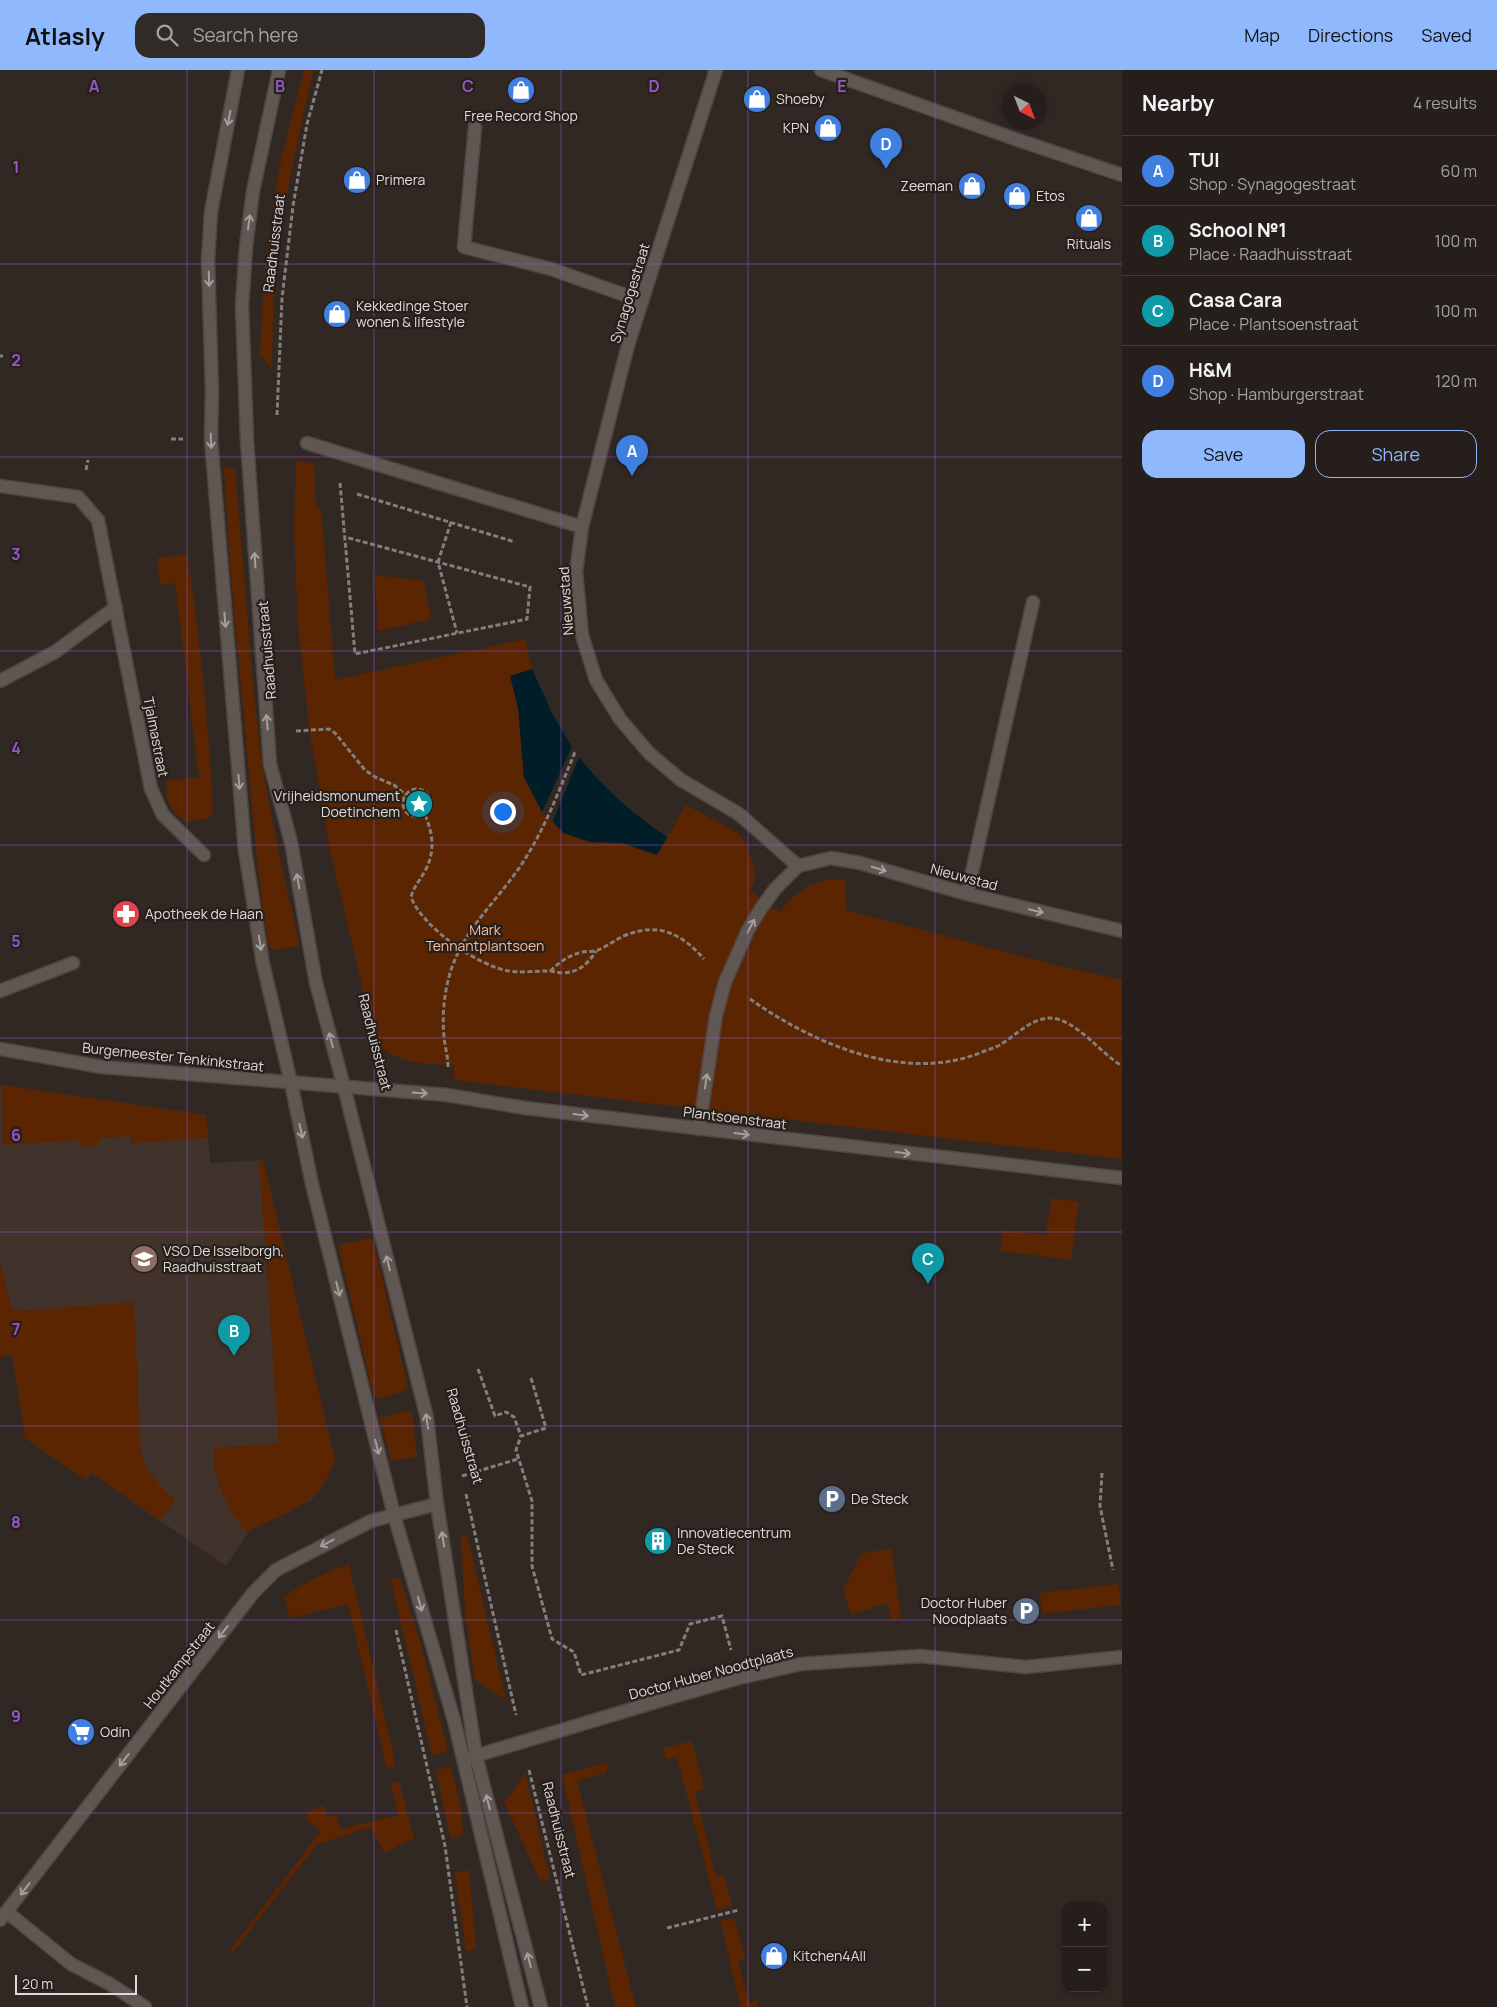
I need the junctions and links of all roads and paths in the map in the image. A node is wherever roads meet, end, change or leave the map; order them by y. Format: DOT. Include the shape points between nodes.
graph roads {
  1 [pos="238,70"];
  2 [pos="280,70"];
  3 [pos="322,70"];
  4 [pos="716,70"];
  5 [pos="821,70"];
  6 [pos="475,127"];
  7 [pos="1122,175"];
  8 [pos="642,301"];
  9 [pos="276,423"];
  10 [pos="171,438"];
  11 [pos="182,439"];
  12 [pos="307,443"];
  13 [pos="340,481"];
  14 [pos="0,486"];
  15 [pos="357,494"];
  16 [pos="451,522"];
  17 [pos="582,527"];
  18 [pos="345,537"];
  19 [pos="515,542"];
  20 [pos="438,562"];
  21 [pos="1032,602"];
  22 [pos="116,607"];
  23 [pos="457,633"];
  24 [pos="0,681"];
  25 [pos="289,732"];
  26 [pos="575,752"];
  27 [pos="406,795"];
  28 [pos="425,815"];
  29 [pos="204,855"];
  30 [pos="798,866"];
  31 [pos="967,894"];
  32 [pos="1122,931"];
  33 [pos="460,947"];
  34 [pos="596,951"];
  35 [pos="73,963"];
  36 [pos="550,971"];
  37 [pos="725,982"];
  38 [pos="0,991"];
  39 [pos="0,1049"];
  40 [pos="1122,1066"];
  41 [pos="291,1083"];
  42 [pos="344,1087"];
  43 [pos="447,1095"];
  44 [pos="699,1129"];
  45 [pos="1122,1178"];
  46 [pos="478,1369"];
  47 [pos="531,1378"];
  48 [pos="521,1436"];
  49 [pos="518,1459"];
  50 [pos="456,1470"];
  51 [pos="1102,1473"];
  52 [pos="459,1477"];
  53 [pos="462,1484"];
  54 [pos="464,1490"];
  55 [pos="437,1504"];
  56 [pos="394,1515"];
  57 [pos="1113,1570"];
  58 [pos="725,1629"];
  59 [pos="1122,1657"];
  60 [pos="522,1742"];
  61 [pos="476,1756"];
  62 [pos="463,1760"];
  63 [pos="739,1910"];
  64 [pos="4,1916"];
  65 [pos="667,1928"];
  66 [pos="145,2007"];
  67 [pos="522,2007"];
  68 [pos="541,2007"];
  69 [pos="588,2007"];
  1 -- 41 [label="street, one-way" via="211,212 208,260 211,439 245,851 263,964"];
  42 -- 2 [label="street, Raadhuisstraat, one-way" via="316,984 291,842 270,764 247,440 242,306 246,247 254,191"];
  3 -- 9 [label="path, Raadhuisstraat" via="293,206 282,298"];
  4 -- 8 [label="street, Synagogestraat"];
  5 -- 7 [label="street"];
  6 -- 8 [label="street" via="464,247 551,269"];
  8 -- 17 [label="street, Synagogestraat"];
  10 -- 11 [label="path"];
  12 -- 17 [label="street"];
  13 -- 18 [label="path"];
  14 -- 22 [label="street, Tjalmastraat" via="78,497 98,520"];
  15 -- 16 [label="path"];
  16 -- 19 [label="path"];
  16 -- 20 [label="path"];
  17 -- 30 [label="street, Nieuwstad" via="576,572 582,635 596,680 620,719 649,753 682,780 739,814"];
  18 -- 20 [label="path"];
  18 -- 23 [label="path" via="355,654"];
  20 -- 23 [label="path"];
  20 -- 23 [label="path" via="530,587 528,619"];
  21 -- 31 [label="street"];
  22 -- 24 [label="street" via="55,652"];
  22 -- 29 [label="street, Tjalmastraat" via="151,789 163,815"];
  25 -- 27 [label="path" via="329,729 365,770"];
  26 -- 33 [label="path" via="540,834 525,860"];
  27 -- 28 [label="path" via="404,807 409,814"];
  27 -- 28 [label="path" via="419,789 427,794 431,802"];
  28 -- 33 [label="path" via="432,841 430,858 411,897 421,916"];
  30 -- 31 [label="street, Nieuwstad, one-way" via="831,858 860,863"];
  37 -- 30 [label="street, one-way" via="760,910"];
  31 -- 32 [label="street, Nieuwstad, one-way"];
  33 -- 36 [label="path" via="476,959 510,971"];
  33 -- 43 [label="path" via="444,1002"];
  34 -- 36 [label="path" via="566,957"];
  34 -- 36 [label="path" via="581,969 563,973"];
  34 -- 37 [label="path" via="626,935 661,930 692,944"];
  35 -- 38 [label="street"];
  37 -- 40 [label="path" via="761,1007 819,1039 879,1059 942,1062 971,1057 1049,1018 1072,1026"];
  44 -- 37 [label="street, one-way" via="716,1016"];
  39 -- 41 [label="street, Burgemeester Tenkinkstraat" via="102,1067"];
  41 -- 42 [label="street, Burgemeester Tenkinkstraat"];
  41 -- 56 [label="street, one-way" via="312,1184"];
  42 -- 43 [label="street, Plantsoenstraat, one-way"];
  55 -- 42 [label="street, Raadhuisstraat, one-way" via="427,1418"];
  43 -- 44 [label="street, Plantsoenstraat, one-way" via="524,1108"];
  44 -- 45 [label="street, Plantsoenstraat, one-way"];
  46 -- 48 [label="path" via="495,1416 506,1412 514,1417"];
  47 -- 48 [label="path" via="546,1428"];
  48 -- 49 [label="path" via="516,1450"];
  49 -- 52 [label="path"];
  49 -- 58 [label="path" via="532,1501 532,1566 552,1639 574,1652 581,1675 678,1650 690,1624 722,1616"];
  50 -- 52 [label="path, Raadhuisstraat"];
  51 -- 57 [label="path" via="1100,1506"];
  52 -- 53 [label="path, Raadhuisstraat"];
  54 -- 60 [label="path, Raadhuisstraat"];
  55 -- 56 [label="street, Houtkampstraat"];
  61 -- 55 [label="street, Raadhuisstraat, one-way"];
  56 -- 62 [label="street, one-way"];
  56 -- 64 [label="street, Houtkampstraat, one-way" via="371,1520 276,1570 253,1593"];
  59 -- 60 [label="street, Doctor Huber Noodtplaats" via="1026,1667 920,1656 801,1664 739,1678"];
  60 -- 61 [label="street, Doctor Huber Noodtplaats"];
  60 -- 69 [label="path, Raadhuisstraat"];
  61 -- 62 [label="street, Doctor Huber Noodtplaats"];
  68 -- 61 [label="street, Raadhuisstraat, one-way"];
  62 -- 67 [label="street"];
  63 -- 65 [label="path"];
  64 -- 66 [label="street" via="71,1964"];
}
